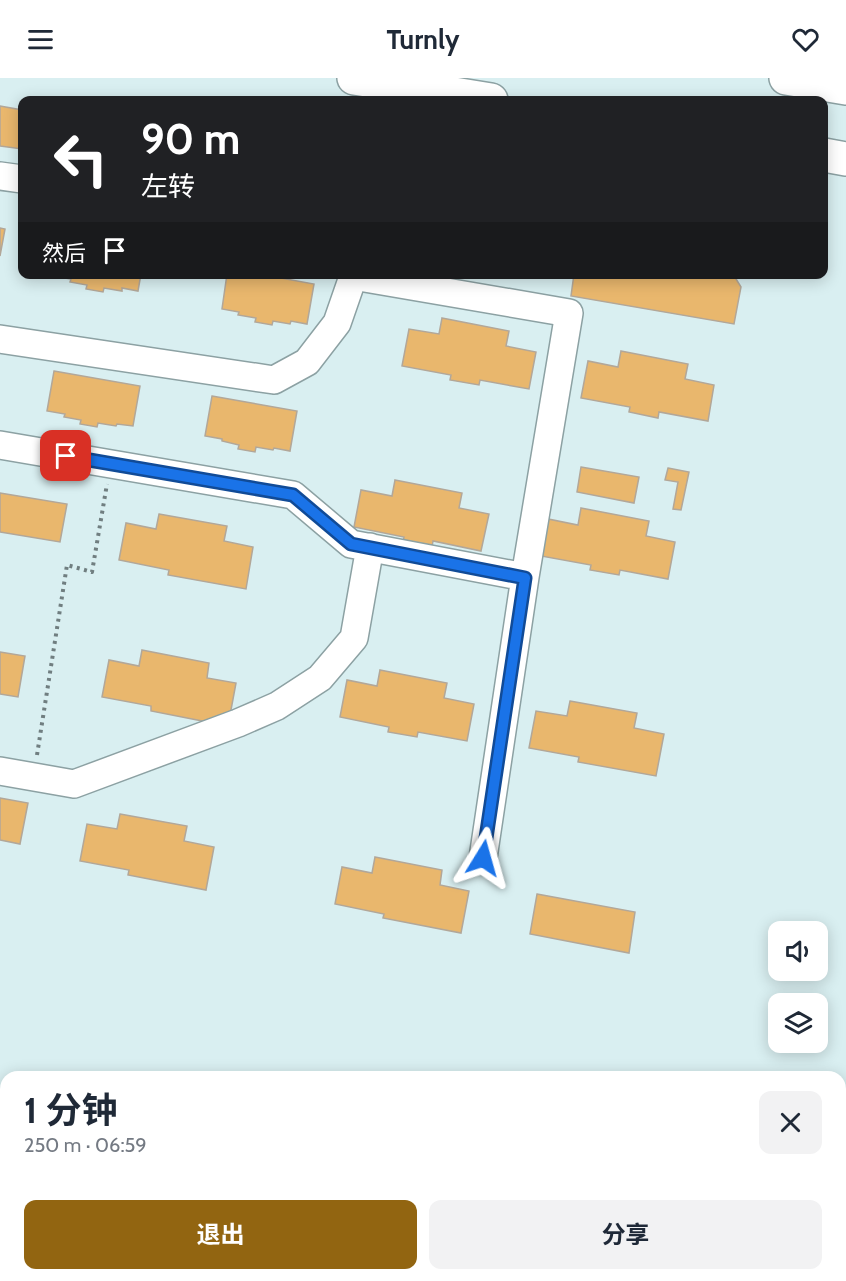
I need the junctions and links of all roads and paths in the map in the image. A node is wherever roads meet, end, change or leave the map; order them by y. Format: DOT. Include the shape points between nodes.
graph roads {
  1 [pos="354,78"];
  2 [pos="786,78"];
  3 [pos="846,88"];
  4 [pos="387,92"];
  5 [pos="440,96"];
  6 [pos="828,156"];
  7 [pos="846,159"];
  8 [pos="0,176"];
  9 [pos="18,178"];
  10 [pos="352,279"];
  11 [pos="376,279"];
  12 [pos="0,339"];
  13 [pos="0,445"];
  14 [pos="110,464"];
  15 [pos="370,547"];
  16 [pos="525,578"];
  17 [pos="0,771"];
  18 [pos="33,777"];
  19 [pos="483,858"];
  1 -- 4 [label="main road"];
  2 -- 3 [label="main road"];
  4 -- 5 [label="main road"];
  6 -- 7 [label="main road"];
  8 -- 9 [label="street"];
  10 -- 12 [label="street" via="337,323 307,362 274,380"];
  11 -- 16 [label="street" via="569,313"];
  13 -- 14 [label="street"];
  14 -- 15 [label="street" via="293,495 351,544"];
  14 -- 18 [label="path" via="92,572 67,565"];
  15 -- 16 [label="street"];
  15 -- 18 [label="street" via="354,638 320,678 277,706 238,723 74,784"];
  16 -- 19 [label="street"];
  17 -- 18 [label="street"];
}
